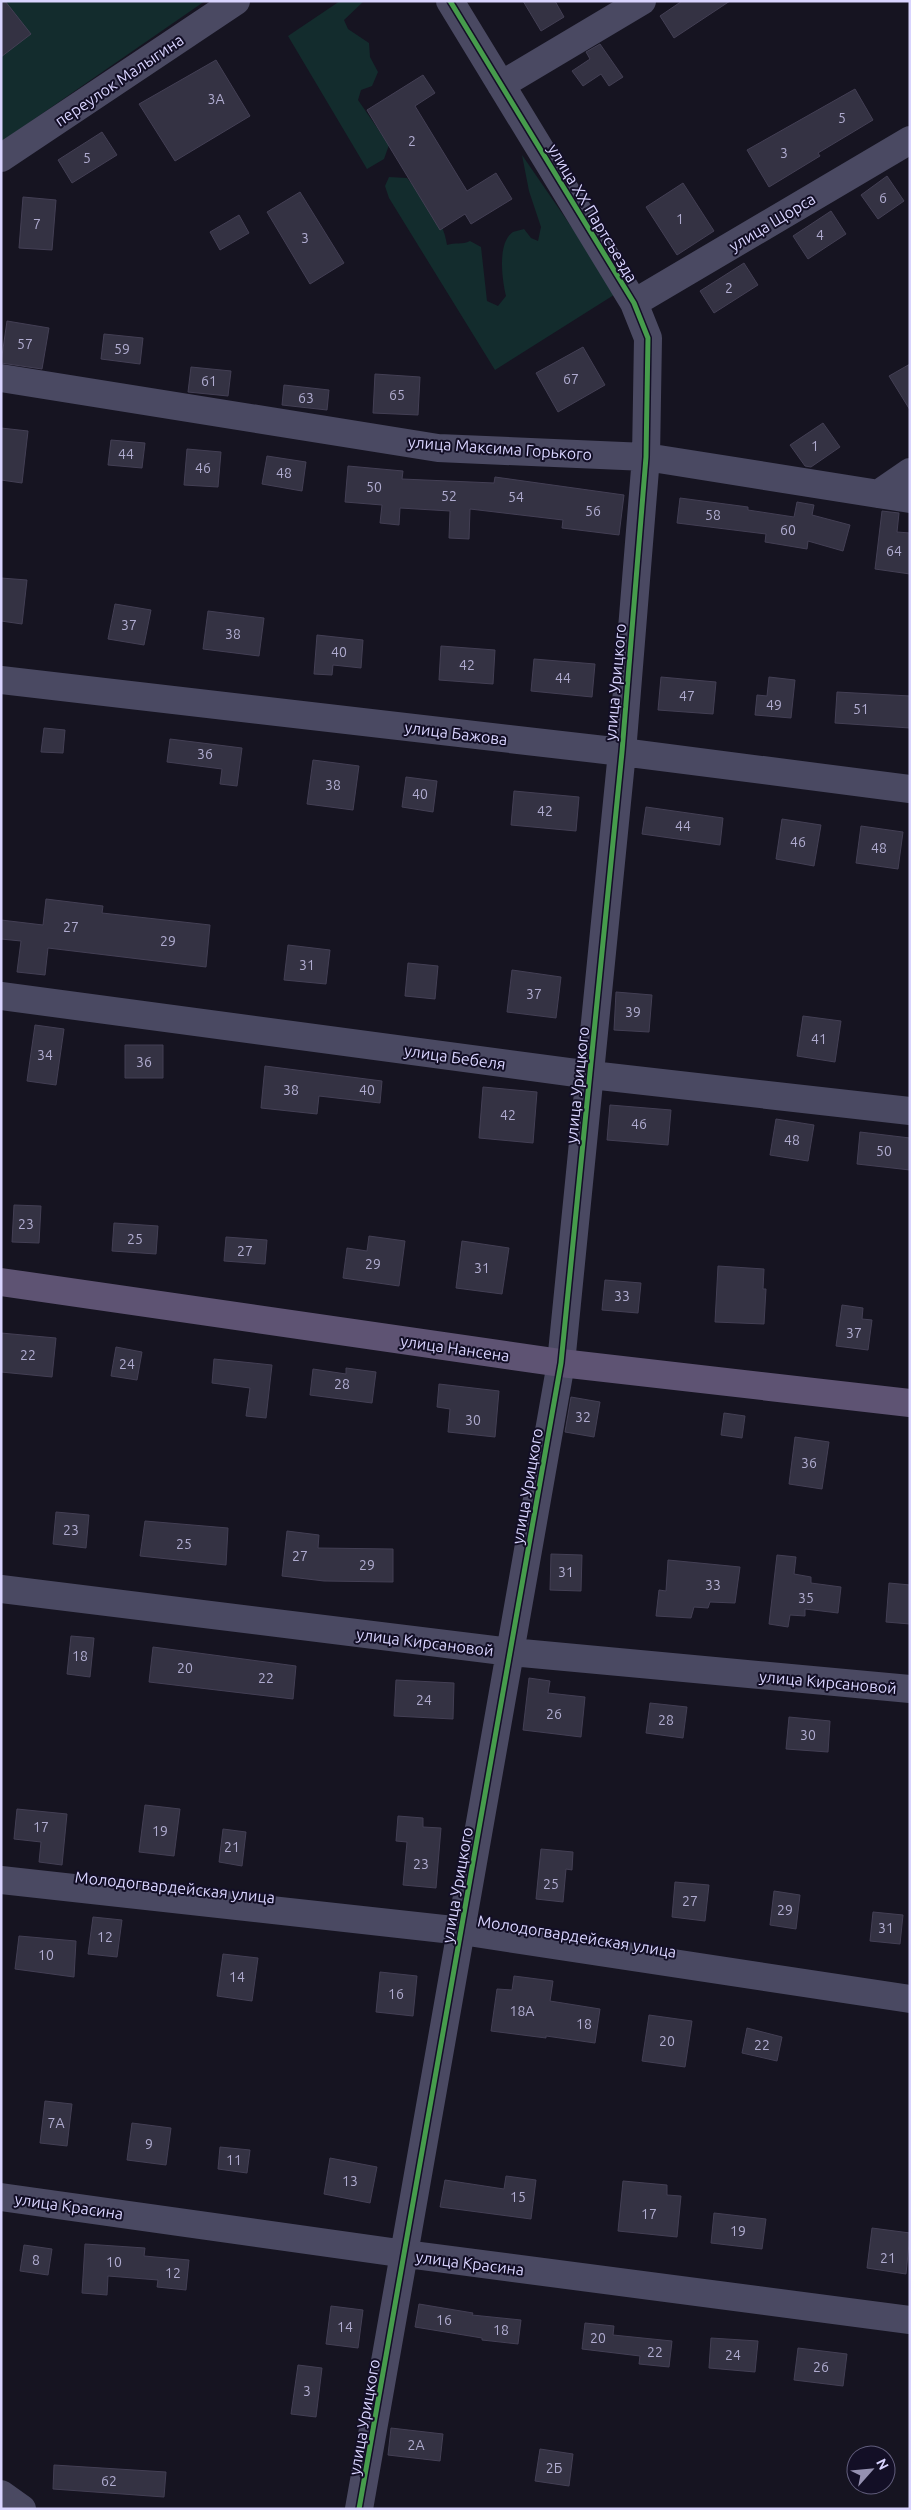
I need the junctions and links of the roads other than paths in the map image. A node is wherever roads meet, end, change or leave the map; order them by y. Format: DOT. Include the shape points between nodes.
graph roads {
  1 [pos="236,1"];
  2 [pos="450,1"];
  3 [pos="642,1"];
  4 [pos="501,85"];
  5 [pos="910,140"];
  6 [pos="1,158"];
  7 [pos="634,303"];
  8 [pos="1,378"];
  9 [pos="646,457"];
  10 [pos="910,472"];
  11 [pos="878,494"];
  12 [pos="910,499"];
  13 [pos="1,680"];
  14 [pos="622,752"];
  15 [pos="910,789"];
  16 [pos="1,996"];
  17 [pos="591,1075"];
  18 [pos="910,1111"];
  19 [pos="1,1282"];
  20 [pos="561,1363"];
  21 [pos="910,1403"];
  22 [pos="1,1590"];
  23 [pos="511,1652"];
  24 [pos="910,1689"];
  25 [pos="1,1880"];
  26 [pos="462,1931"];
  27 [pos="910,1999"];
  28 [pos="1,2197"];
  29 [pos="406,2254"];
  30 [pos="910,2320"];
  31 [pos="1,2494"];
  32 [pos="22,2509"];
  33 [pos="360,2509"];
  1 -- 6 [label="street, переулок Малыгина"];
  2 -- 4 [label="street, улица XX Партсъезда"];
  3 -- 4 [label="street"];
  4 -- 7 [label="street, улица XX Партсъезда"];
  5 -- 7 [label="street, улица Щорса"];
  7 -- 9 [label="street, улица XX Партсъезда" via="648,338"];
  8 -- 9 [label="street, улица Максима Горького" via="438,448"];
  9 -- 11 [label="street, улица Максима Горького"];
  9 -- 14 [label="street, улица Урицкого"];
  10 -- 11 [label="street"];
  11 -- 12 [label="street, улица Максима Горького"];
  13 -- 14 [label="street, улица Бажова"];
  14 -- 15 [label="street, улица Бажова"];
  14 -- 17 [label="street, улица Урицкого"];
  16 -- 17 [label="street, улица Бебеля"];
  17 -- 18 [label="street, улица Бебеля"];
  17 -- 20 [label="street, улица Урицкого"];
  19 -- 20 [label="main road, улица Нансена"];
  20 -- 21 [label="main road, улица Нансена"];
  20 -- 23 [label="street, улица Урицкого"];
  22 -- 23 [label="street, улица Кирсановой"];
  23 -- 24 [label="street, улица Кирсановой"];
  23 -- 26 [label="street, улица Урицкого"];
  25 -- 26 [label="street, Молодогвардейская улица"];
  26 -- 27 [label="street, Молодогвардейская улица"];
  26 -- 29 [label="street, улица Урицкого"];
  28 -- 29 [label="street, улица Красина"];
  29 -- 30 [label="street, улица Красина"];
  29 -- 33 [label="street, улица Урицкого"];
  31 -- 32 [label="street"];
}
